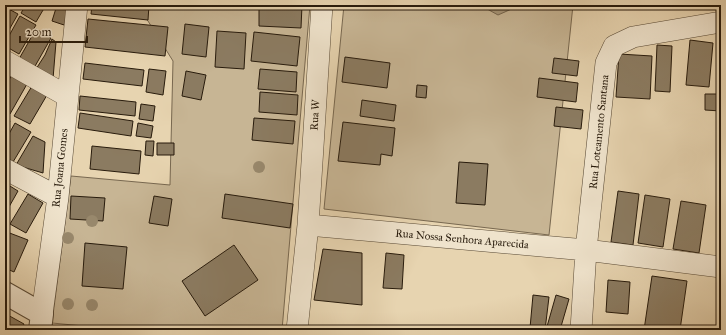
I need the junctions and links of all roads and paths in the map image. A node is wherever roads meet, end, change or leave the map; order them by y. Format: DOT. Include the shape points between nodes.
graph roads {
  1 [pos="77,5"];
  2 [pos="322,5"];
  3 [pos="721,22"];
  4 [pos="5,62"];
  5 [pos="67,96"];
  6 [pos="5,169"];
  7 [pos="58,197"];
  8 [pos="308,225"];
  9 [pos="586,250"];
  10 [pos="721,267"];
  11 [pos="5,293"];
  12 [pos="41,322"];
  13 [pos="297,330"];
  14 [pos="581,330"];
  1 -- 5 [label="street, Rua Joana Gomes"];
  2 -- 8 [label="street, Rua W"];
  3 -- 9 [label="street, Rua Loteamento Santana" via="633,37 614,46 606,63"];
  4 -- 5 [label="street"];
  5 -- 7 [label="street, Rua Joana Gomes"];
  6 -- 7 [label="street"];
  7 -- 12 [label="street, Rua Joana Gomes"];
  8 -- 9 [label="street, Rua Nossa Senhora Aparecida"];
  8 -- 13 [label="street"];
  9 -- 10 [label="street, Rua Nossa Senhora Aparecida"];
  9 -- 14 [label="street, Rua Loteamento Santana"];
  11 -- 12 [label="street"];
}
